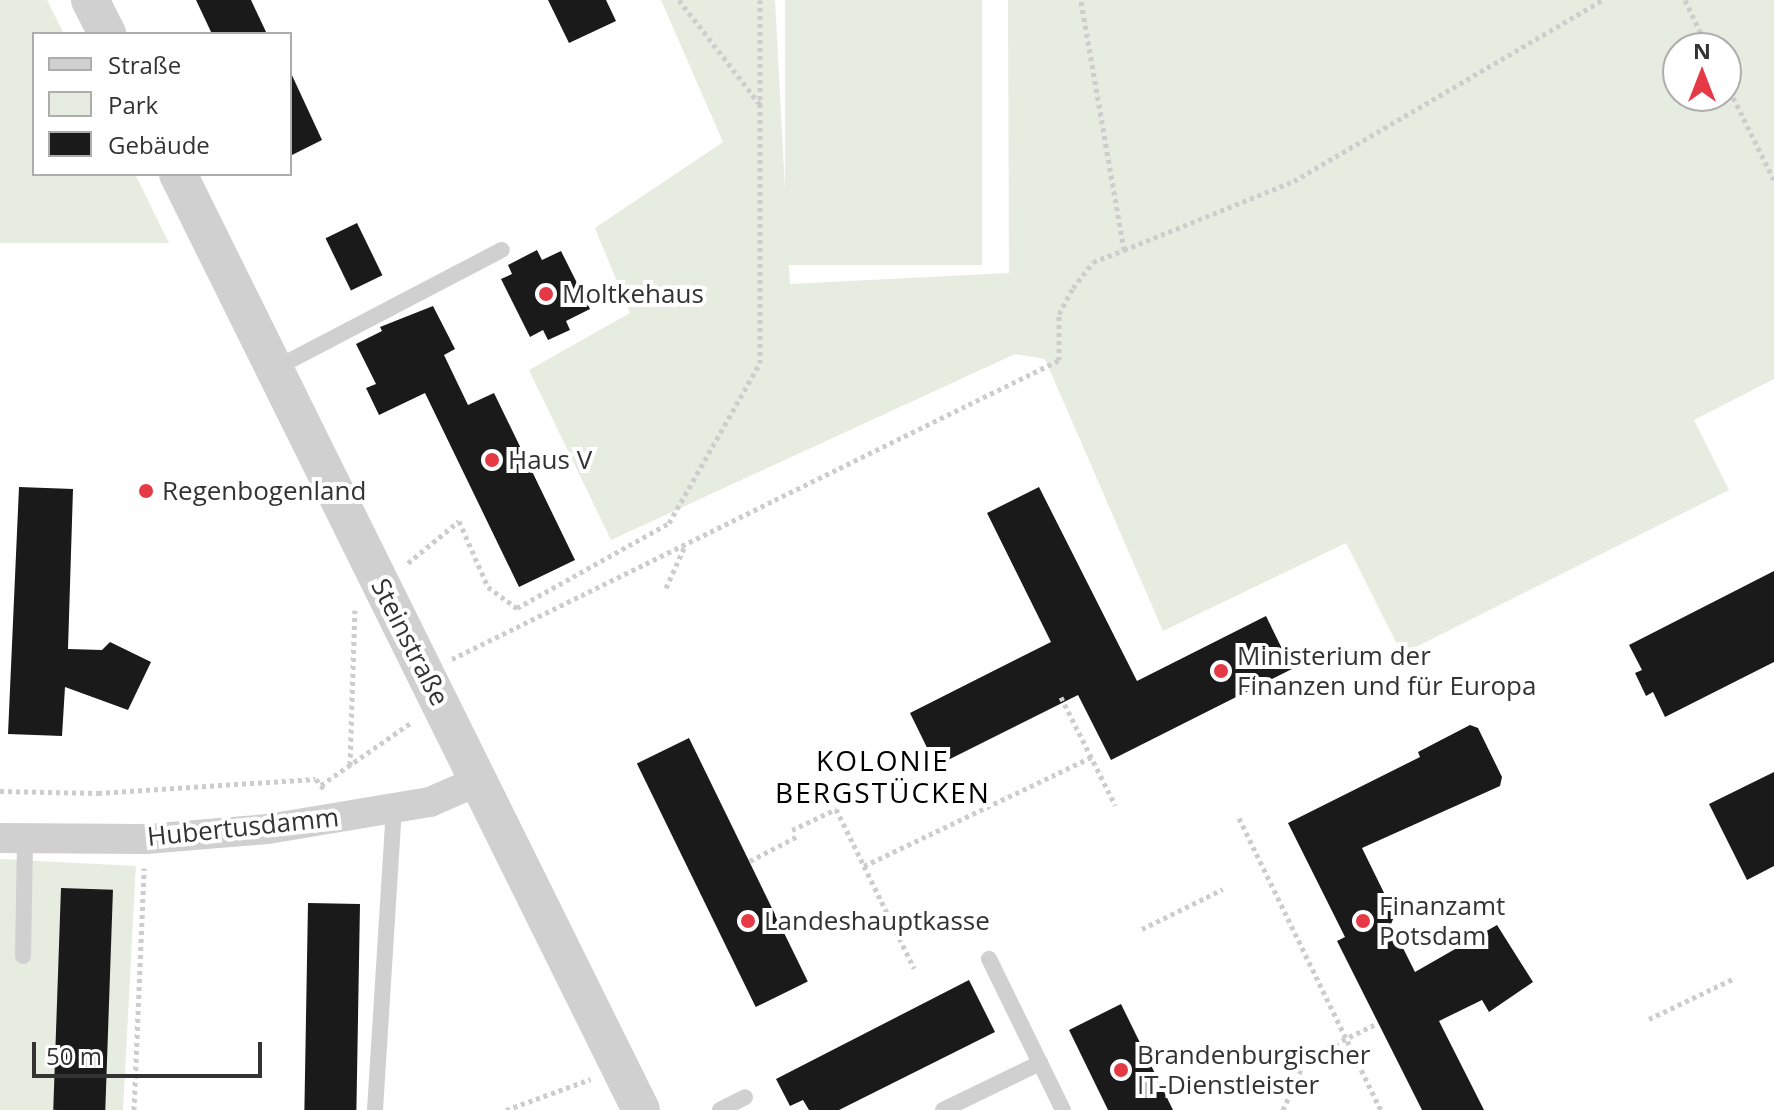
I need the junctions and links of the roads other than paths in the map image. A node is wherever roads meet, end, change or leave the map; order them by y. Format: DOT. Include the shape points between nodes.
graph roads {
  1 [pos="90,0"];
  2 [pos="106,32"];
  3 [pos="179,176"];
  4 [pos="502,250"];
  5 [pos="274,369"];
  6 [pos="480,780"];
  7 [pos="394,809"];
  8 [pos="12,839"];
  9 [pos="23,956"];
  10 [pos="989,959"];
  11 [pos="1040,1063"];
  12 [pos="745,1097"];
  13 [pos="375,1110"];
  14 [pos="641,1110"];
  15 [pos="720,1110"];
  16 [pos="943,1110"];
  17 [pos="1063,1110"];
  1 -- 2 [label="street"];
  3 -- 5 [label="street, Steinstraße"];
  4 -- 5 [label="lane"];
  5 -- 6 [label="street, Steinstraße"];
  6 -- 7 [label="street, Hubertusdamm" via="430,802"];
  6 -- 14 [label="street, Steinstraße" via="600,1080"];
  7 -- 8 [label="street, Hubertusdamm" via="268,829 146,839"];
  7 -- 13 [label="lane"];
  8 -- 9 [label="lane"];
  10 -- 11 [label="lane"];
  11 -- 16 [label="lane"];
  11 -- 17 [label="lane"];
  12 -- 15 [label="lane"];
}
